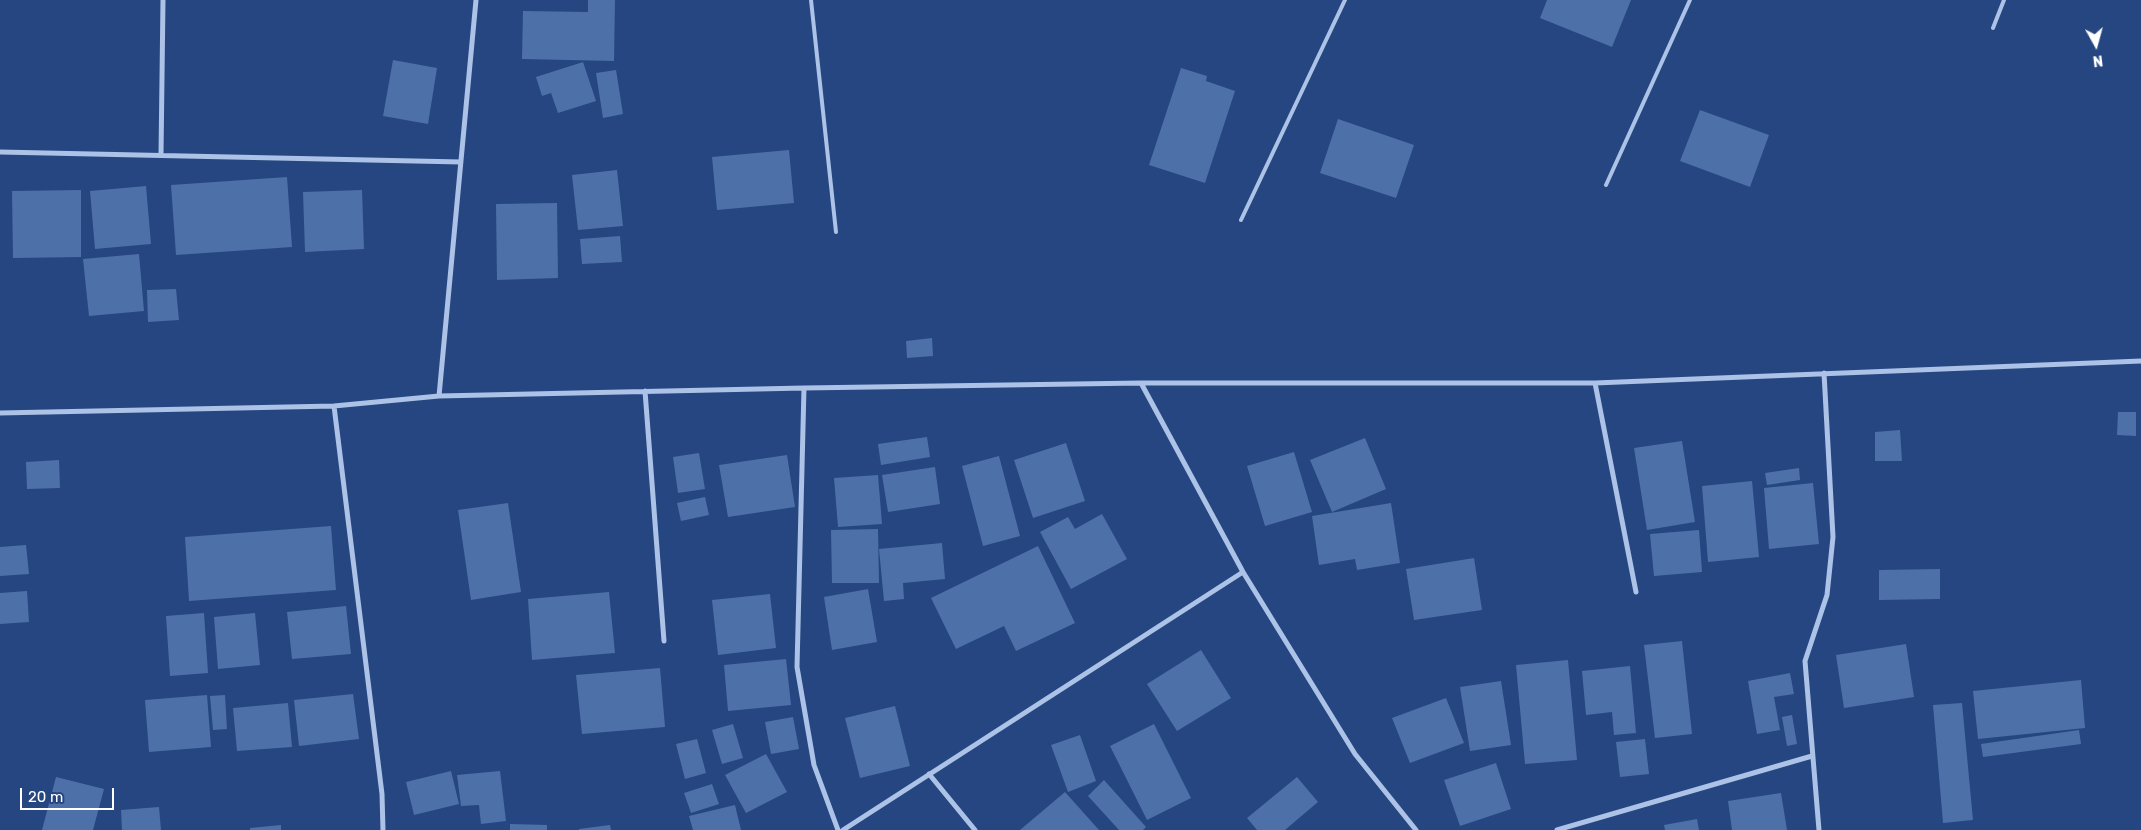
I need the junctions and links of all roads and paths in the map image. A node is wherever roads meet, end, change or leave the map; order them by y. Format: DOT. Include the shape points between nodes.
graph roads {
  1 [pos="163,0"];
  2 [pos="476,0"];
  3 [pos="811,0"];
  4 [pos="1345,0"];
  5 [pos="1690,0"];
  6 [pos="2004,0"];
  7 [pos="1993,28"];
  8 [pos="0,152"];
  9 [pos="161,155"];
  10 [pos="461,162"];
  11 [pos="1606,185"];
  12 [pos="1241,220"];
  13 [pos="836,232"];
  14 [pos="2141,361"];
  15 [pos="1824,372"];
  16 [pos="1141,383"];
  17 [pos="1595,383"];
  18 [pos="804,388"];
  19 [pos="645,391"];
  20 [pos="439,396"];
  21 [pos="334,406"];
  22 [pos="0,413"];
  23 [pos="1243,572"];
  24 [pos="1636,592"];
  25 [pos="664,641"];
  26 [pos="1812,756"];
  27 [pos="929,774"];
  28 [pos="383,830"];
  29 [pos="838,830"];
  30 [pos="843,830"];
  31 [pos="974,830"];
  32 [pos="1416,830"];
  33 [pos="1557,830"];
  34 [pos="1819,830"];
  1 -- 9 [label="street"];
  2 -- 10 [label="street"];
  3 -- 13 [label="lane"];
  4 -- 12 [label="lane"];
  5 -- 11 [label="lane"];
  6 -- 7 [label="lane"];
  8 -- 9 [label="street"];
  9 -- 10 [label="street"];
  10 -- 20 [label="street"];
  14 -- 15 [label="street"];
  15 -- 17 [label="street"];
  15 -- 26 [label="street" via="1833,537 1827,595 1805,661"];
  16 -- 17 [label="street"];
  16 -- 18 [label="street"];
  16 -- 23 [label="street"];
  17 -- 24 [label="street"];
  18 -- 19 [label="street"];
  18 -- 29 [label="street" via="797,667 814,765"];
  19 -- 20 [label="street"];
  19 -- 25 [label="street"];
  20 -- 21 [label="street"];
  21 -- 22 [label="street"];
  21 -- 28 [label="street" via="382,794"];
  23 -- 27 [label="street"];
  23 -- 32 [label="street" via="1355,754"];
  26 -- 33 [label="street"];
  26 -- 34 [label="street"];
  27 -- 30 [label="street"];
  27 -- 31 [label="street"];
}
